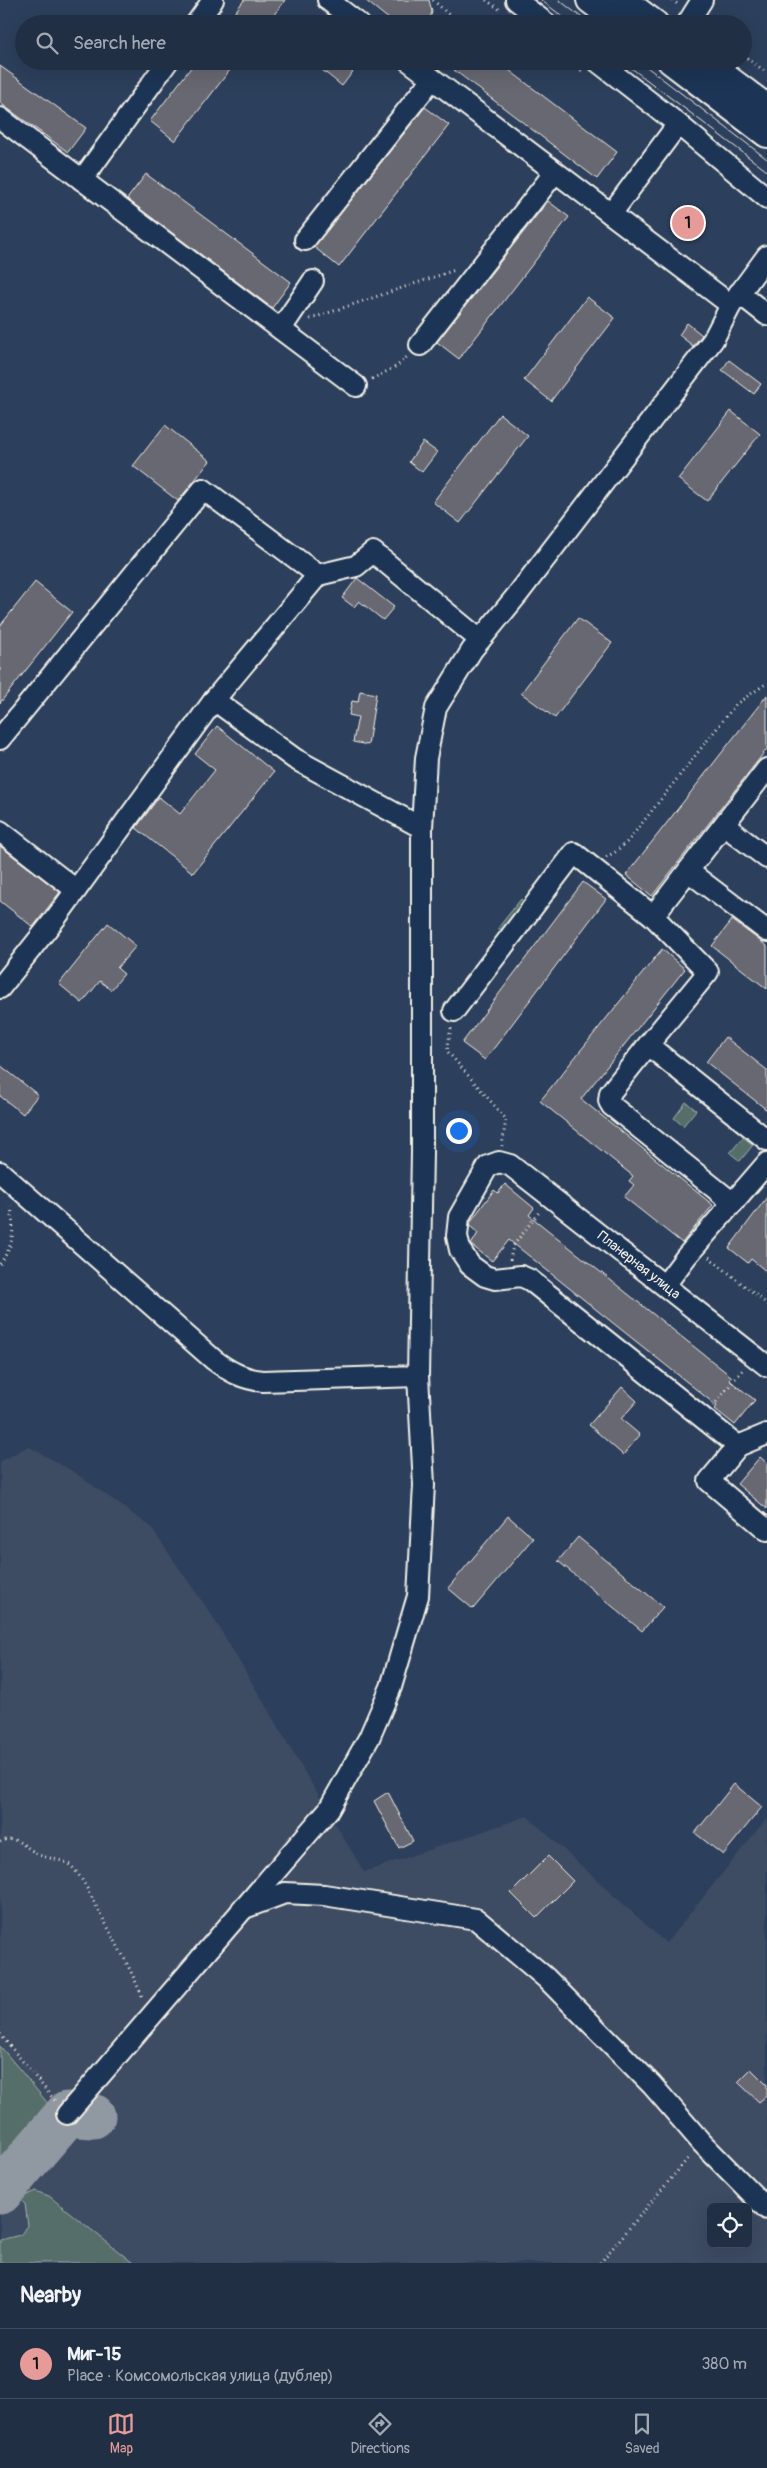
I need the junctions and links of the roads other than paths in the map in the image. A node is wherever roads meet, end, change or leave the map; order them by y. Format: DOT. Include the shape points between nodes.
graph roads {
  1 [pos="213,0"];
  2 [pos="328,0"];
  3 [pos="516,0"];
  4 [pos="590,0"];
  5 [pos="623,0"];
  6 [pos="702,0"];
  7 [pos="202,15"];
  8 [pos="347,15"];
  9 [pos="536,15"];
  10 [pos="610,15"];
  11 [pos="642,15"];
  12 [pos="693,15"];
  13 [pos="161,70"];
  14 [pos="420,70"];
  15 [pos="608,70"];
  16 [pos="683,70"];
  17 [pos="716,70"];
  18 [pos="432,79"];
  19 [pos="767,108"];
  20 [pos="0,118"];
  21 [pos="678,124"];
  22 [pos="767,134"];
  23 [pos="555,172"];
  24 [pos="82,180"];
  25 [pos="767,198"];
  26 [pos="611,214"];
  27 [pos="304,240"];
  28 [pos="767,256"];
  29 [pos="313,281"];
  30 [pos="735,299"];
  31 [pos="767,315"];
  32 [pos="281,329"];
  33 [pos="420,345"];
  34 [pos="356,386"];
  35 [pos="318,575"];
  36 [pos="480,640"];
  37 [pos="214,700"];
  38 [pos="0,740"];
  39 [pos="767,768"];
  40 [pos="724,825"];
  41 [pos="422,828"];
  42 [pos="0,831"];
  43 [pos="767,858"];
  44 [pos="688,871"];
  45 [pos="76,890"];
  46 [pos="653,916"];
  47 [pos="767,931"];
  48 [pos="0,988"];
  49 [pos="454,1010"];
  50 [pos="648,1045"];
  51 [pos="767,1140"];
  52 [pos="767,1162"];
  53 [pos="4,1176"];
  54 [pos="733,1203"];
  55 [pos="665,1285"];
  56 [pos="760,1360"];
  57 [pos="418,1376"];
  58 [pos="767,1434"];
  59 [pos="738,1446"];
  60 [pos="767,1530"];
  61 [pos="240,1910"];
  62 [pos="67,2114"];
  63 [pos="767,2209"];
  1 -- 7 [label="street"];
  2 -- 8 [label="street"];
  3 -- 9 [label="street"];
  4 -- 10 [label="main road"];
  5 -- 11 [label="main road"];
  6 -- 12 [label="street"];
  13 -- 24 [label="street"];
  14 -- 18 [label="street"];
  15 -- 21 [label="street"];
  16 -- 22 [label="main road"];
  17 -- 19 [label="main road"];
  18 -- 23 [label="street"];
  18 -- 27 [label="street"];
  20 -- 24 [label="street"];
  21 -- 25 [label="street"];
  21 -- 26 [label="street"];
  23 -- 26 [label="street"];
  23 -- 33 [label="street"];
  24 -- 32 [label="street"];
  26 -- 30 [label="street"];
  28 -- 30 [label="street"];
  29 -- 32 [label="street"];
  30 -- 31 [label="street"];
  30 -- 36 [label="street" via="713,340"];
  32 -- 34 [label="street"];
  35 -- 36 [label="street" via="356,566 373,552"];
  35 -- 37 [label="street"];
  35 -- 38 [label="street" via="203,489"];
  36 -- 41 [label="street" via="436,708 426,758"];
  37 -- 41 [label="street" via="295,759"];
  37 -- 45 [label="street"];
  39 -- 40 [label="street"];
  40 -- 43 [label="street"];
  40 -- 44 [label="street"];
  41 -- 57 [label="street"];
  42 -- 45 [label="street"];
  44 -- 46 [label="street"];
  44 -- 47 [label="street"];
  45 -- 48 [label="street"];
  46 -- 49 [label="street" via="574,853"];
  46 -- 50 [label="street" via="708,972"];
  50 -- 51 [label="street"];
  50 -- 54 [label="street" via="610,1093 609,1101"];
  52 -- 54 [label="street"];
  53 -- 57 [label="street" via="231,1373 249,1380"];
  54 -- 55 [label="street"];
  55 -- 56 [label="street, Планерная улица"];
  55 -- 59 [label="street, Планерная улица" via="505,1163 488,1166 459,1217 457,1236 460,1250 470,1265 495,1280 521,1276 530,1280"];
  57 -- 61 [label="street" via="424,1485 418,1588 391,1687 369,1738 329,1809"];
  58 -- 59 [label="street"];
  59 -- 60 [label="street" via="709,1480"];
  61 -- 62 [label="street"];
  61 -- 63 [label="street" via="285,1893 324,1895 476,1919 546,1978 652,2085 702,2143"];
}
